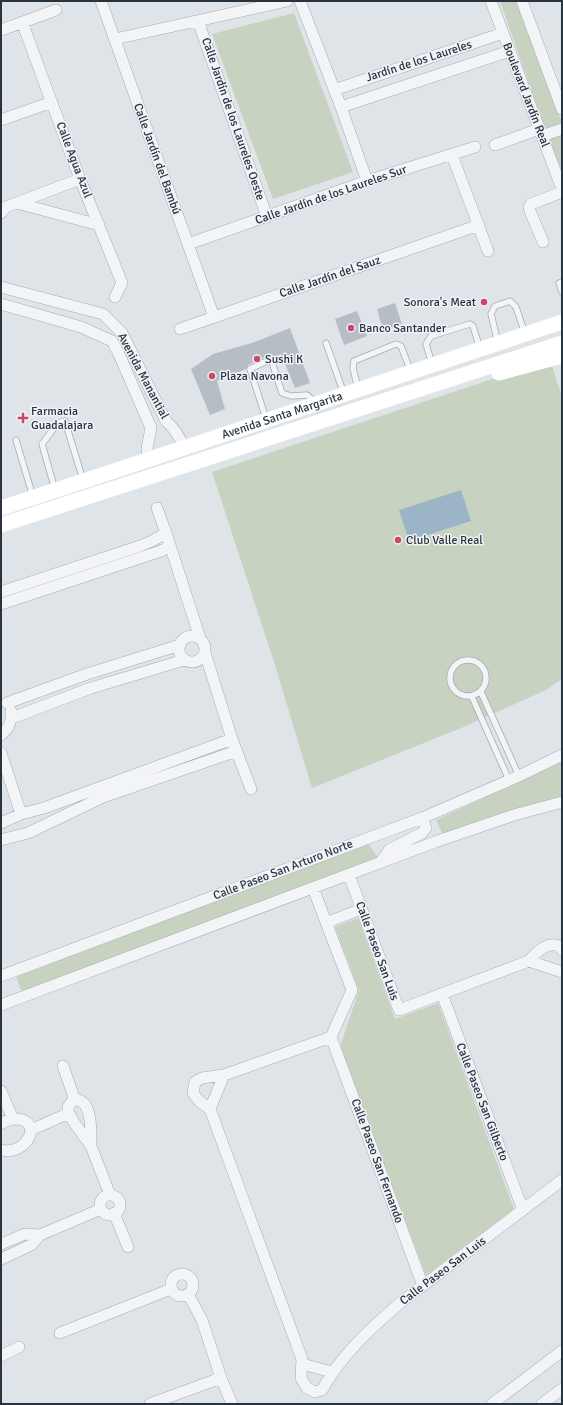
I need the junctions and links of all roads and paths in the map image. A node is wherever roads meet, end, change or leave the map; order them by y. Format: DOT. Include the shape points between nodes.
graph roads {
  1 [pos="101,1"];
  2 [pos="287,1"];
  3 [pos="300,1"];
  4 [pos="491,1"];
  5 [pos="522,1"];
  6 [pos="56,10"];
  7 [pos="198,21"];
  8 [pos="22,22"];
  9 [pos="1,30"];
  10 [pos="503,33"];
  11 [pos="115,39"];
  12 [pos="472,44"];
  13 [pos="451,51"];
  14 [pos="510,51"];
  15 [pos="480,61"];
  16 [pos="458,68"];
  17 [pos="334,90"];
  18 [pos="52,102"];
  19 [pos="341,107"];
  20 [pos="562,108"];
  21 [pos="1,120"];
  22 [pos="562,129"];
  23 [pos="541,133"];
  24 [pos="495,145"];
  25 [pos="475,147"];
  26 [pos="452,155"];
  27 [pos="80,179"];
  28 [pos="367,181"];
  29 [pos="562,190"];
  30 [pos="17,203"];
  31 [pos="1,213"];
  32 [pos="267,217"];
  33 [pos="99,225"];
  34 [pos="479,225"];
  35 [pos="543,242"];
  36 [pos="188,244"];
  37 [pos="488,251"];
  38 [pos="562,282"];
  39 [pos="1,287"];
  40 [pos="562,292"];
  41 [pos="115,297"];
  42 [pos="1,304"];
  43 [pos="214,317"];
  44 [pos="562,322"];
  45 [pos="180,329"];
  46 [pos="525,334"];
  47 [pos="326,343"];
  48 [pos="498,343"];
  49 [pos="562,343"];
  50 [pos="480,349"];
  51 [pos="132,352"];
  52 [pos="562,356"];
  53 [pos="121,359"];
  54 [pos="432,365"];
  55 [pos="411,372"];
  56 [pos="457,377"];
  57 [pos="440,382"];
  58 [pos="351,392"];
  59 [pos="316,404"];
  60 [pos="267,420"];
  61 [pos="16,440"];
  62 [pos="184,448"];
  63 [pos="148,460"];
  64 [pos="90,479"];
  65 [pos="128,484"];
  66 [pos="55,490"];
  67 [pos="33,497"];
  68 [pos="1,508"];
  69 [pos="157,508"];
  70 [pos="38,513"];
  71 [pos="1,525"];
  72 [pos="166,533"];
  73 [pos="170,546"];
  74 [pos="56,579"];
  75 [pos="1,592"];
  76 [pos="1,604"];
  77 [pos="200,638"];
  78 [pos="180,644"];
  79 [pos="205,653"];
  80 [pos="184,660"];
  81 [pos="87,674"];
  82 [pos="91,688"];
  83 [pos="481,692"];
  84 [pos="472,697"];
  85 [pos="4,700"];
  86 [pos="12,718"];
  87 [pos="1,735"];
  88 [pos="232,739"];
  89 [pos="237,751"];
  90 [pos="1,753"];
  91 [pos="562,756"];
  92 [pos="514,778"];
  93 [pos="120,786"];
  94 [pos="251,789"];
  95 [pos="562,802"];
  96 [pos="36,810"];
  97 [pos="21,814"];
  98 [pos="422,818"];
  99 [pos="4,822"];
  100 [pos="42,826"];
  101 [pos="13,837"];
  102 [pos="1,840"];
  103 [pos="381,862"];
  104 [pos="349,874"];
  105 [pos="313,888"];
  106 [pos="362,909"];
  107 [pos="326,923"];
  108 [pos="562,950"];
  109 [pos="42,960"];
  110 [pos="529,961"];
  111 [pos="562,972"];
  112 [pos="1,976"];
  113 [pos="1,985"];
  114 [pos="442,994"];
  115 [pos="2,1002"];
  116 [pos="331,1037"];
  117 [pos="63,1066"];
  118 [pos="224,1075"];
  119 [pos="1,1091"];
  120 [pos="75,1100"];
  121 [pos="210,1109"];
  122 [pos="69,1113"];
  123 [pos="13,1119"];
  124 [pos="1,1124"];
  125 [pos="31,1130"];
  126 [pos="91,1146"];
  127 [pos="1,1150"];
  128 [pos="562,1180"];
  129 [pos="110,1195"];
  130 [pos="101,1209"];
  131 [pos="523,1210"];
  132 [pos="114,1214"];
  133 [pos="40,1235"];
  134 [pos="1,1244"];
  135 [pos="128,1248"];
  136 [pos="1,1259"];
  137 [pos="423,1286"];
  138 [pos="171,1289"];
  139 [pos="188,1294"];
  140 [pos="60,1333"];
  141 [pos="19,1347"];
  142 [pos="562,1351"];
  143 [pos="1,1356"];
  144 [pos="302,1364"];
  145 [pos="332,1372"];
  146 [pos="221,1378"];
  147 [pos="562,1389"];
  148 [pos="545,1403"];
  149 [pos="150,1404"];
  150 [pos="232,1404"];
  151 [pos="492,1404"];
  1 -- 11 [label="street, Calle Jardín del Bambú"];
  2 -- 7 [label="street"];
  3 -- 17 [label="street"];
  4 -- 10 [label="street, Boulevard Jardín Real"];
  5 -- 20 [label="street"];
  6 -- 8 [label="street"];
  7 -- 11 [label="street"];
  7 -- 32 [label="street, Calle Jardín de los Laureles Oeste"];
  8 -- 9 [label="street"];
  8 -- 18 [label="street, Calle Agua Azul"];
  10 -- 12 [label="street, Jardín de los Laureles"];
  10 -- 14 [label="street, Boulevard Jardín Real"];
  11 -- 36 [label="street, Calle Jardín del Bambú"];
  12 -- 13 [label="street, Jardín de los Laureles"];
  12 -- 15 [label="street"];
  13 -- 16 [label="street"];
  13 -- 17 [label="street, Jardín de los Laureles"];
  14 -- 15 [label="street, Jardín de los Laureles"];
  14 -- 23 [label="street, Boulevard Jardín Real"];
  15 -- 16 [label="street, Jardín de los Laureles"];
  16 -- 19 [label="street, Jardín de los Laureles"];
  17 -- 19 [label="street"];
  18 -- 21 [label="street"];
  18 -- 27 [label="street, Calle Agua Azul"];
  19 -- 28 [label="street"];
  22 -- 23 [label="street"];
  23 -- 24 [label="street"];
  23 -- 29 [label="street, Boulevard Jardín Real"];
  25 -- 26 [label="street, Calle Jardín de los Laureles Sur"];
  26 -- 28 [label="street, Calle Jardín de los Laureles Sur"];
  26 -- 34 [label="street"];
  27 -- 30 [label="street"];
  27 -- 33 [label="street, Calle Agua Azul"];
  28 -- 32 [label="street, Calle Jardín de los Laureles Sur"];
  29 -- 35 [label="street" via="529,207"];
  30 -- 31 [label="street" via="6,207"];
  30 -- 33 [label="street"];
  32 -- 36 [label="street, Calle Jardín de los Laureles Sur"];
  33 -- 41 [label="street, Calle Agua Azul" via="122,283"];
  34 -- 37 [label="street"];
  34 -- 43 [label="street, Calle Jardín del Sauz"];
  36 -- 43 [label="street, Calle Jardín del Bambú"];
  38 -- 40 [label="lane" via="559,283"];
  39 -- 51 [label="street, Avenida Manantial" via="103,314 122,333"];
  42 -- 53 [label="street, Avenida Manantial" via="81,327 112,341"];
  43 -- 45 [label="street, Calle Jardín del Sauz"];
  44 -- 46 [label="main road, Avenida Santa Margarita"];
  46 -- 48 [label="main road, Avenida Santa Margarita"];
  46 -- 48 [label="lane" via="516,307 510,301 495,306 491,314"];
  47 -- 58 [label="lane"];
  48 -- 50 [label="main road, Avenida Santa Margarita"];
  49 -- 56 [label="main road, Avenida Santa Margarita"];
  50 -- 54 [label="main road, Avenida Santa Margarita"];
  50 -- 54 [label="lane" via="473,326 470,324 431,336 426,344"];
  50 -- 57 [label="main road" via="477,353 441,369 438,372"];
  51 -- 53 [label="street"];
  51 -- 62 [label="street, Avenida Manantial" via="166,421 181,438"];
  52 -- 56 [label="main road" via="480,378"];
  53 -- 63 [label="street, Avenida Manantial" via="151,428"];
  54 -- 55 [label="main road, Avenida Santa Margarita"];
  55 -- 58 [label="main road, Avenida Santa Margarita"];
  55 -- 58 [label="lane" via="401,346 396,344 354,361"];
  56 -- 57 [label="main road, Avenida Santa Margarita"];
  57 -- 65 [label="main road, Avenida Santa Margarita"];
  58 -- 59 [label="main road, Avenida Santa Margarita"];
  59 -- 60 [label="main road, Avenida Santa Margarita"];
  59 -- 60 [label="lane" via="307,395 291,396 282,392 271,360 250,370"];
  60 -- 62 [label="main road, Avenida Santa Margarita"];
  61 -- 67 [label="lane"];
  62 -- 63 [label="main road, Avenida Santa Margarita"];
  62 -- 65 [label="main road" via="178,462"];
  63 -- 64 [label="main road, Avenida Santa Margarita"];
  64 -- 66 [label="main road, Avenida Santa Margarita"];
  64 -- 66 [label="lane" via="65,421 58,423 42,444"];
  64 -- 70 [label="main road" via="83,486 40,501 36,504"];
  65 -- 70 [label="main road, Avenida Santa Margarita"];
  66 -- 67 [label="main road, Avenida Santa Margarita"];
  67 -- 68 [label="main road, Avenida Santa Margarita"];
  69 -- 72 [label="street"];
  70 -- 71 [label="main road, Avenida Santa Margarita"];
  72 -- 73 [label="street"];
  72 -- 74 [label="street" via="152,542"];
  73 -- 74 [label="street" via="161,551"];
  73 -- 77 [label="street"];
  74 -- 75 [label="street"];
  74 -- 76 [label="street"];
  77 -- 78 [label="street" via="188,637"];
  77 -- 79 [label="street" via="204,642"];
  78 -- 80 [label="street" via="179,653"];
  78 -- 81 [label="street"];
  79 -- 80 [label="street" via="202,659 196,662"];
  79 -- 88 [label="street"];
  80 -- 82 [label="street"];
  81 -- 82 [label="street"];
  81 -- 85 [label="street"];
  82 -- 86 [label="street"];
  83 -- 84 [label="lane"];
  83 -- 84 [label="lane" via="486,684 487,674 482,666 474,661 464,660 456,664 451,672 450,682 454,691 462,696"];
  83 -- 92 [label="lane"];
  84 -- 92 [label="lane"];
  85 -- 86 [label="street" via="11,710"];
  86 -- 87 [label="street" via="7,730"];
  88 -- 89 [label="street"];
  88 -- 93 [label="street"];
  89 -- 93 [label="street"];
  89 -- 94 [label="street"];
  90 -- 97 [label="street"];
  91 -- 92 [label="street, Calle Paseo San Arturo Norte"];
  92 -- 98 [label="street, Calle Paseo San Arturo Norte"];
  93 -- 96 [label="street"];
  93 -- 100 [label="street" via="103,797"];
  95 -- 103 [label="street" via="514,815"];
  96 -- 97 [label="street"];
  96 -- 100 [label="street" via="41,817"];
  97 -- 99 [label="street"];
  98 -- 103 [label="street" via="426,828 422,833 390,850"];
  98 -- 109 [label="street, Calle Paseo San Arturo Norte"];
  99 -- 101 [label="street"];
  100 -- 101 [label="street"];
  101 -- 102 [label="street"];
  103 -- 104 [label="street"];
  104 -- 105 [label="street"];
  104 -- 106 [label="street, Calle Paseo San Luis"];
  105 -- 107 [label="street"];
  105 -- 115 [label="street"];
  106 -- 107 [label="street"];
  106 -- 114 [label="street, Calle Paseo San Luis" via="399,1010"];
  107 -- 116 [label="street" via="352,990"];
  108 -- 110 [label="street, Calle Paseo San Luis" via="553,944 537,951"];
  109 -- 112 [label="street, Calle Paseo San Arturo Norte"];
  109 -- 113 [label="street" via="38,966 3,981"];
  110 -- 111 [label="street"];
  110 -- 114 [label="street, Calle Paseo San Luis"];
  114 -- 131 [label="street, Calle Paseo San Gilberto"];
  116 -- 118 [label="street, Calle Paseo San Luis"];
  116 -- 137 [label="street, Calle Paseo San Fernando"];
  117 -- 120 [label="street"];
  118 -- 121 [label="street"];
  118 -- 121 [label="street, Calle Paseo San Luis" via="202,1078 195,1082 193,1093"];
  119 -- 123 [label="street"];
  120 -- 122 [label="street" via="68,1107"];
  120 -- 126 [label="street" via="84,1102 86,1107 90,1122"];
  121 -- 144 [label="street, Calle Paseo San Luis"];
  122 -- 125 [label="street"];
  122 -- 126 [label="street"];
  123 -- 124 [label="street"];
  123 -- 125 [label="street" via="24,1121"];
  125 -- 127 [label="street" via="30,1138 24,1145 12,1150"];
  126 -- 129 [label="street"];
  128 -- 131 [label="street, Calle Paseo San Luis"];
  129 -- 130 [label="street" via="103,1198"];
  129 -- 132 [label="street" via="116,1197 120,1204"];
  130 -- 132 [label="street" via="107,1214"];
  130 -- 133 [label="street"];
  131 -- 137 [label="street, Calle Paseo San Luis"];
  132 -- 135 [label="street"];
  133 -- 134 [label="street" via="25,1234"];
  133 -- 136 [label="street" via="31,1245"];
  137 -- 145 [label="street, Calle Paseo San Luis" via="363,1336"];
  138 -- 139 [label="street" via="180,1296"];
  138 -- 139 [label="street" via="171,1281 177,1275 185,1275 193,1284"];
  138 -- 140 [label="street"];
  139 -- 146 [label="street" via="202,1320"];
  141 -- 143 [label="street"];
  142 -- 151 [label="street"];
  144 -- 145 [label="street"];
  144 -- 145 [label="street, Calle Paseo San Luis" via="301,1378 307,1388 315,1392 322,1390"];
  146 -- 149 [label="street"];
  146 -- 150 [label="street"];
  147 -- 148 [label="street"];
}
